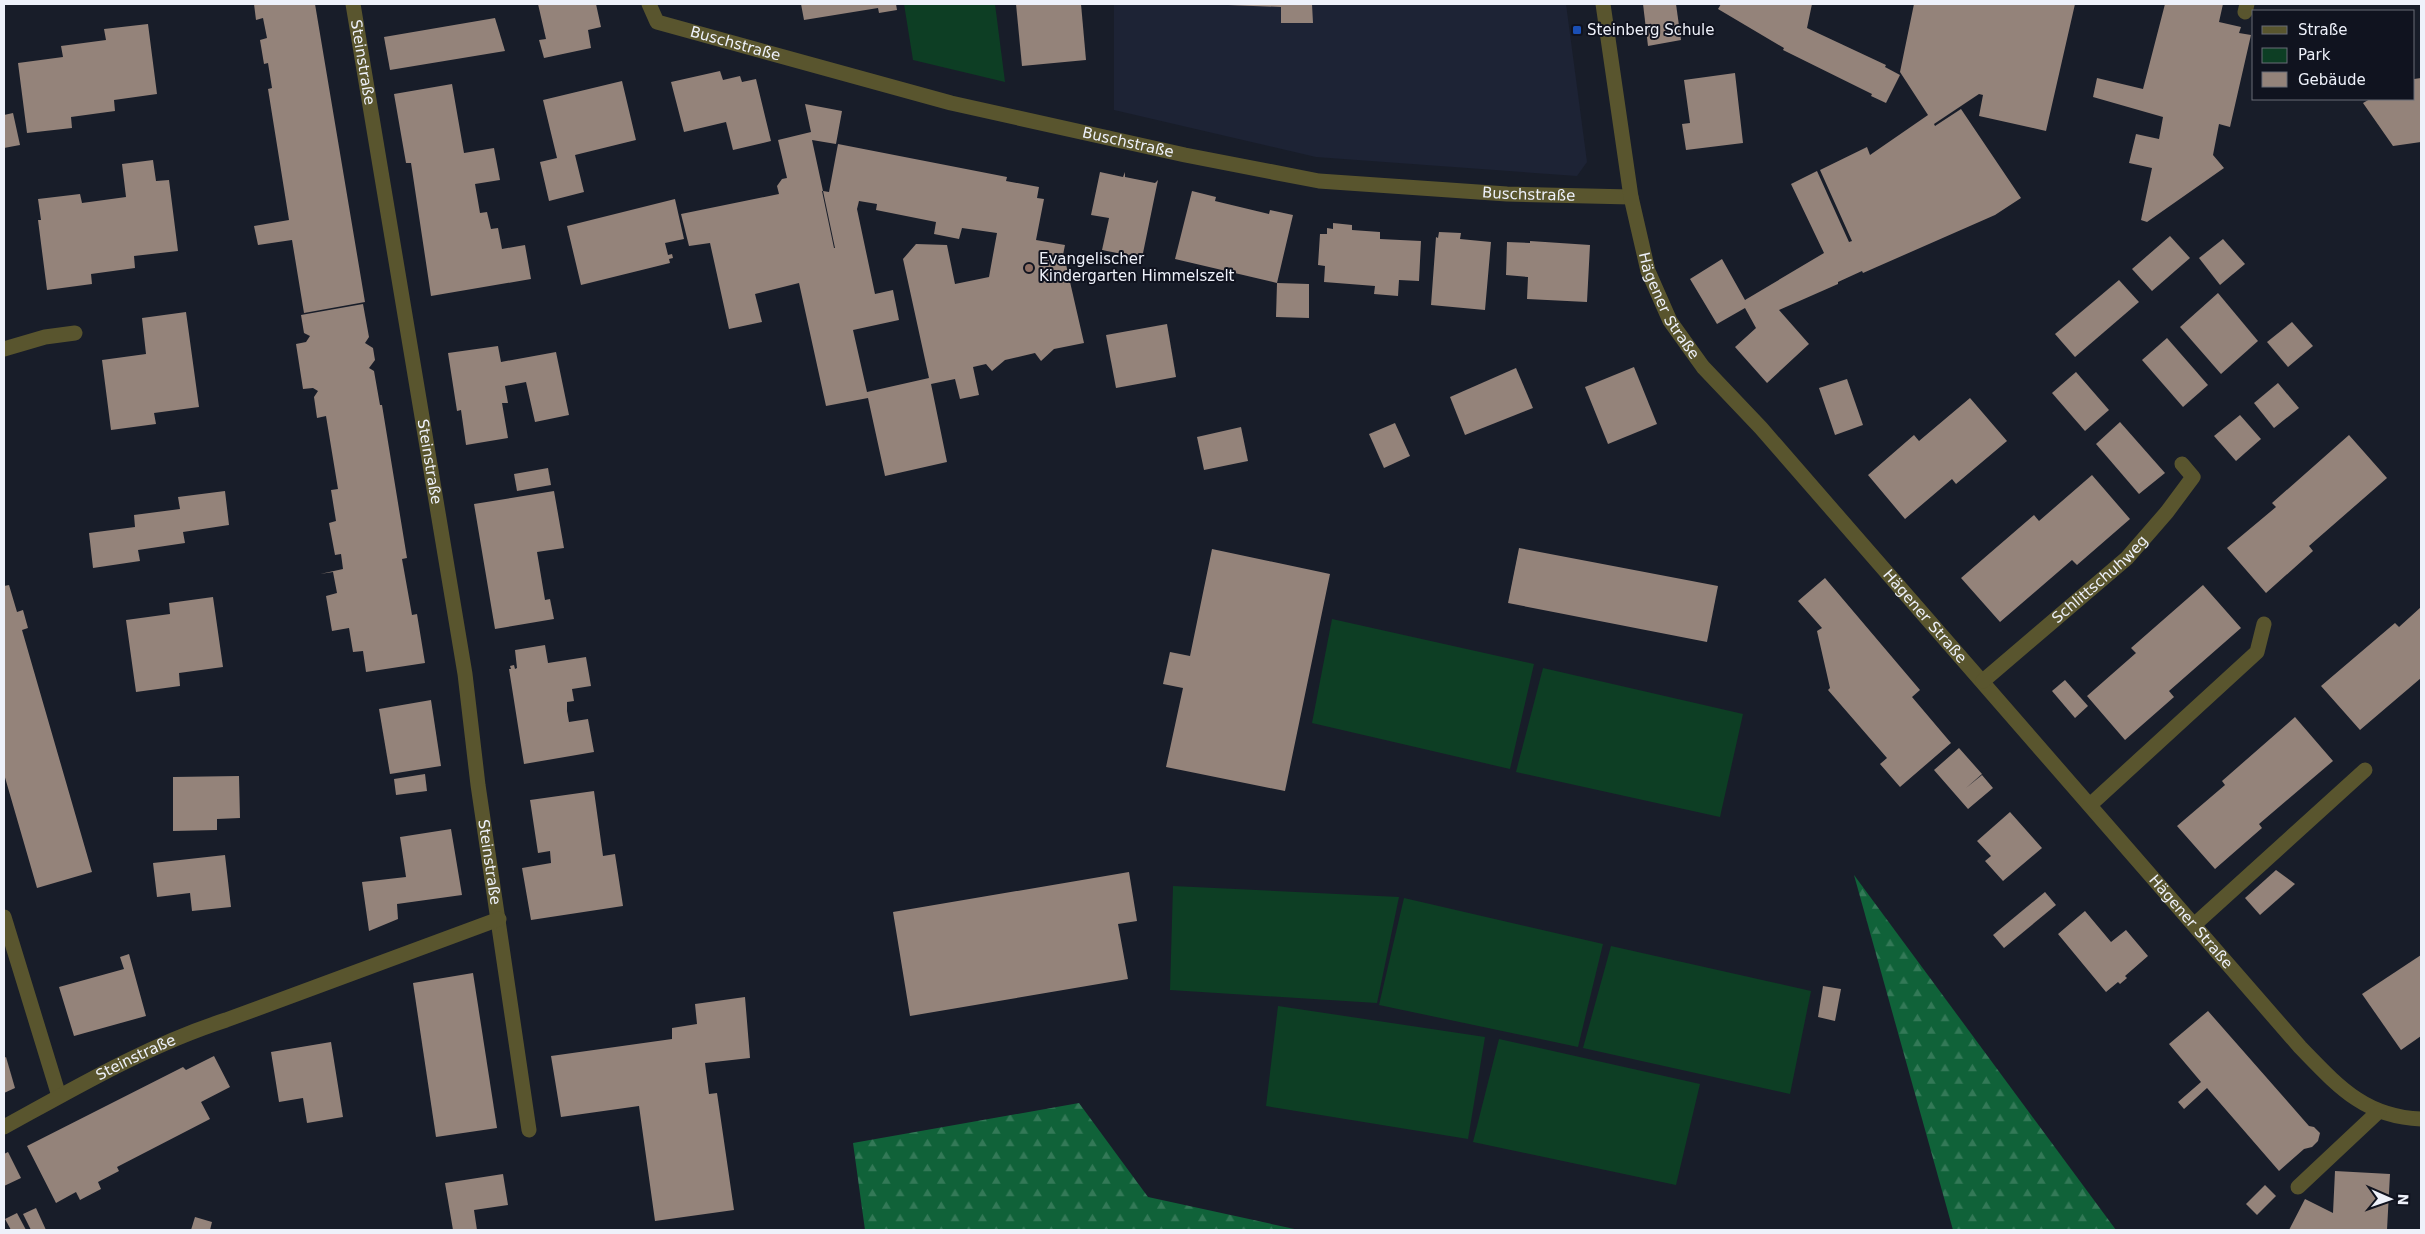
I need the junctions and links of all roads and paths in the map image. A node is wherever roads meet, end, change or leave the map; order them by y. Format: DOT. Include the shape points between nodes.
graph roads {
  1 [pos="353,4"];
  2 [pos="649,4"];
  3 [pos="1602,4"];
  4 [pos="1631,196"];
  5 [pos="74,333"];
  6 [pos="4,349"];
  7 [pos="2182,464"];
  8 [pos="2264,624"];
  9 [pos="1983,681"];
  10 [pos="2365,770"];
  11 [pos="2090,805"];
  12 [pos="4,917"];
  13 [pos="499,919"];
  14 [pos="2194,925"];
  15 [pos="59,1096"];
  16 [pos="2378,1110"];
  17 [pos="2421,1118"];
  18 [pos="4,1127"];
  19 [pos="529,1130"];
  20 [pos="2298,1187"];
  1 -- 13 [label="street, Steinstraße" via="466,674 478,785"];
  2 -- 4 [label="street, Buschstraße" via="657,22 951,102 1195,157 1319,181 1507,194"];
  3 -- 4 [label="street, Hägener Straße"];
  4 -- 9 [label="street, Hägener Straße" via="1648,271 1670,321 1703,367 1761,428"];
  5 -- 6 [label="street"];
  7 -- 9 [label="street, Schlittschuhweg" via="2193,477 2168,512 2127,558"];
  8 -- 11 [label="street" via="2257,652"];
  9 -- 11 [label="street, Hägener Straße"];
  10 -- 14 [label="street"];
  11 -- 14 [label="street, Hägener Straße"];
  12 -- 15 [label="street"];
  13 -- 15 [label="street, Steinstraße" via="187,1033"];
  13 -- 19 [label="street, Steinstraße"];
  14 -- 16 [label="street, Hägener Straße" via="2327,1074 2348,1094"];
  15 -- 18 [label="street, Steinstraße"];
  16 -- 17 [label="street, Hägener Straße" via="2405,1118"];
  16 -- 20 [label="street"];
}
